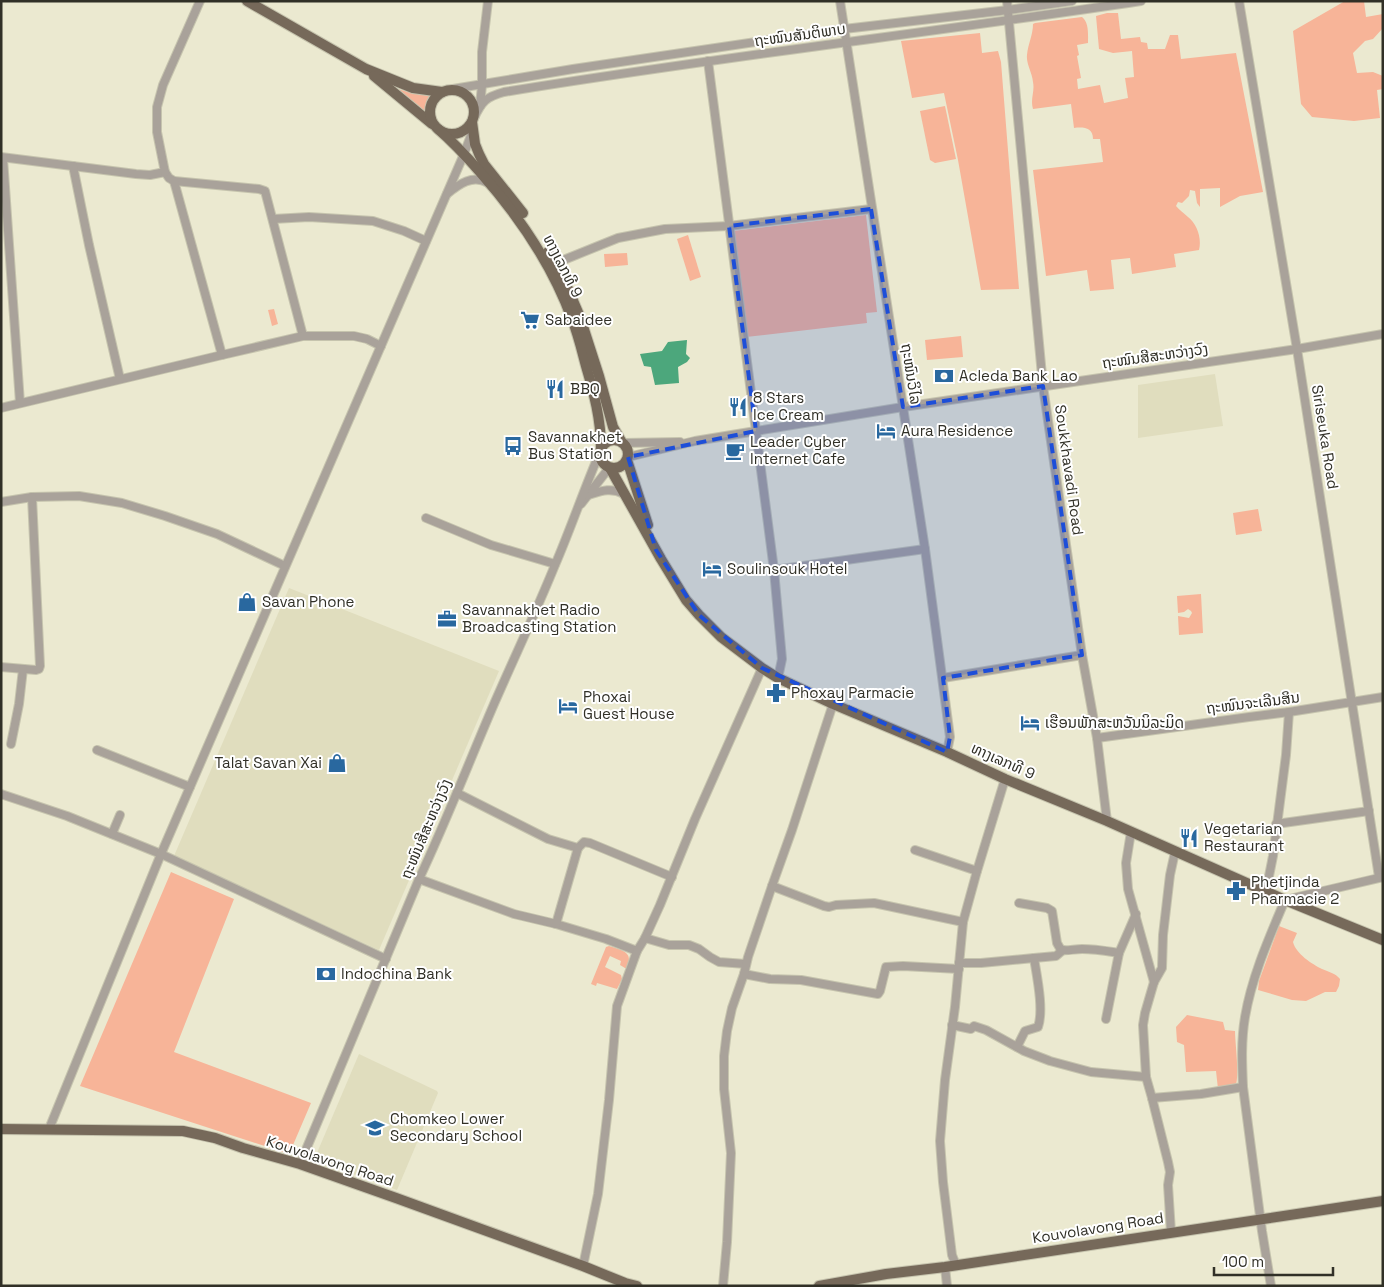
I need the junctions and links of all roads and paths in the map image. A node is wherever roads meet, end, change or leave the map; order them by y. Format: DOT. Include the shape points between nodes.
graph roads {
  1 [pos="200,1"];
  2 [pos="248,1"];
  3 [pos="488,1"];
  4 [pos="840,1"];
  5 [pos="1008,1"];
  6 [pos="1072,1"];
  7 [pos="1141,1"];
  8 [pos="1239,1"];
  9 [pos="1008,10"];
  10 [pos="1009,21"];
  11 [pos="844,29"];
  12 [pos="846,43"];
  13 [pos="708,61"];
  14 [pos="366,69"];
  15 [pos="482,85"];
  16 [pos="453,89"];
  17 [pos="442,92"];
  18 [pos="480,106"];
  19 [pos="473,123"];
  20 [pos="436,128"];
  21 [pos="464,154"];
  22 [pos="2,157"];
  23 [pos="73,166"];
  24 [pos="165,172"];
  25 [pos="174,181"];
  26 [pos="492,185"];
  27 [pos="446,195"];
  28 [pos="515,208"];
  29 [pos="871,210"];
  30 [pos="273,219"];
  31 [pos="728,226"];
  32 [pos="426,241"];
  33 [pos="555,264"];
  34 [pos="1383,334"];
  35 [pos="304,336"];
  36 [pos="381,346"];
  37 [pos="1297,348"];
  38 [pos="222,355"];
  39 [pos="120,379"];
  40 [pos="1043,386"];
  41 [pos="20,403"];
  42 [pos="903,407"];
  43 [pos="1,408"];
  44 [pos="756,431"];
  45 [pos="695,441"];
  46 [pos="622,442"];
  47 [pos="600,450"];
  48 [pos="627,459"];
  49 [pos="610,468"];
  50 [pos="588,495"];
  51 [pos="626,495"];
  52 [pos="32,497"];
  53 [pos="1,502"];
  54 [pos="579,505"];
  55 [pos="426,518"];
  56 [pos="925,549"];
  57 [pos="656,550"];
  58 [pos="556,564"];
  59 [pos="285,566"];
  60 [pos="774,570"];
  61 [pos="1082,655"];
  62 [pos="1,667"];
  63 [pos="762,668"];
  64 [pos="23,669"];
  65 [pos="778,678"];
  66 [pos="943,678"];
  67 [pos="1383,697"];
  68 [pos="1351,702"];
  69 [pos="833,704"];
  70 [pos="1289,712"];
  71 [pos="1097,738"];
  72 [pos="12,744"];
  73 [pos="97,750"];
  74 [pos="947,752"];
  75 [pos="1005,779"];
  76 [pos="190,787"];
  77 [pos="457,793"];
  78 [pos="1,794"];
  79 [pos="1369,810"];
  80 [pos="120,815"];
  81 [pos="1107,821"];
  82 [pos="1276,824"];
  83 [pos="1130,832"];
  84 [pos="112,834"];
  85 [pos="578,848"];
  86 [pos="915,850"];
  87 [pos="1176,852"];
  88 [pos="161,854"];
  89 [pos="977,871"];
  90 [pos="672,877"];
  91 [pos="1381,877"];
  92 [pos="419,879"];
  93 [pos="772,886"];
  94 [pos="1266,891"];
  95 [pos="1285,900"];
  96 [pos="1019,903"];
  97 [pos="1136,914"];
  98 [pos="963,922"];
  99 [pos="556,924"];
  100 [pos="645,938"];
  101 [pos="1383,940"];
  102 [pos="1063,950"];
  103 [pos="637,951"];
  104 [pos="1119,953"];
  105 [pos="1034,958"];
  106 [pos="386,959"];
  107 [pos="746,964"];
  108 [pos="959,966"];
  109 [pos="744,974"];
  110 [pos="1154,982"];
  111 [pos="1106,1019"];
  112 [pos="952,1025"];
  113 [pos="1017,1047"];
  114 [pos="1146,1077"];
  115 [pos="1243,1088"];
  116 [pos="1152,1098"];
  117 [pos="1,1129"];
  118 [pos="49,1129"];
  119 [pos="300,1164"];
  120 [pos="1383,1201"];
  121 [pos="1261,1219"];
  122 [pos="1171,1232"];
  123 [pos="956,1265"];
  124 [pos="583,1266"];
  125 [pos="945,1267"];
  126 [pos="637,1286"];
  127 [pos="723,1286"];
  128 [pos="818,1286"];
  129 [pos="946,1286"];
  130 [pos="1271,1286"];
  1 -- 24 [label="street" via="163,85 157,107 157,132"];
  2 -- 14 [label="main road, ທາງເລກທີ 9"];
  3 -- 15 [label="street"];
  4 -- 11 [label="street, ຖະໜົນວິໄລ"];
  5 -- 9 [label="street, Soukkhavadi Road"];
  6 -- 9 [label="street, ຖະໜົນສັນຕິພາບ"];
  7 -- 10 [label="street, ຖະໜົນສັນຕິພາບ"];
  8 -- 37 [label="street, Siriseuka Road"];
  9 -- 10 [label="street, Soukkhavadi Road"];
  9 -- 11 [label="street, ຖະໜົນສັນຕິພາບ"];
  10 -- 12 [label="street, ຖະໜົນສັນຕິພາບ"];
  10 -- 40 [label="street, Soukkhavadi Road"];
  11 -- 12 [label="street, ຖະໜົນວິໄລ"];
  11 -- 15 [label="street, ຖະໜົນສັນຕິພາບ"];
  12 -- 13 [label="street, ຖະໜົນສັນຕິພາບ"];
  12 -- 29 [label="street, ຖະໜົນວິໄລ"];
  13 -- 18 [label="street, ຖະໜົນສັນຕິພາບ" via="504,92 492,96"];
  13 -- 31 [label="street"];
  14 -- 17 [label="main road, ທາງເລກທີ 9" via="413,88"];
  14 -- 20 [label="main road, ທາງເລກທີ 9"];
  15 -- 16 [label="street, ຖະໜົນສັນຕິພາບ"];
  15 -- 18 [label="street"];
  16 -- 17 [label="main road, ທາງເລກທີ 9"];
  16 -- 19 [label="main road, ທາງເລກທີ 9" via="470,98 474,110"];
  17 -- 20 [label="main road" via="430,107"];
  18 -- 19 [label="street"];
  19 -- 20 [label="main road" via="457,134"];
  19 -- 21 [label="street"];
  19 -- 28 [label="main road, ທາງເລກທີ 9" via="478,154"];
  20 -- 21 [label="main road, ທາງເລກທີ 9"];
  21 -- 26 [label="main road, ທາງເລກທີ 9"];
  21 -- 27 [label="street"];
  22 -- 23 [label="street"];
  22 -- 41 [label="street"];
  23 -- 24 [label="street" via="150,175"];
  23 -- 39 [label="street"];
  24 -- 25 [label="street"];
  25 -- 30 [label="street" via="265,191"];
  25 -- 38 [label="street"];
  26 -- 27 [label="street" via="484,180 472,180"];
  26 -- 28 [label="main road, ທາງເລກທີ 9"];
  27 -- 32 [label="street"];
  28 -- 33 [label="main road, ທາງເລກທີ 9" via="538,234"];
  28 -- 47 [label="main road, ທາງເລກທີ 9" via="550,268 573,320 598,412"];
  29 -- 31 [label="street"];
  29 -- 42 [label="street, ຖະໜົນວິໄລ"];
  30 -- 32 [label="street" via="309,217 373,222"];
  30 -- 35 [label="street"];
  31 -- 33 [label="street" via="665,229 618,238"];
  31 -- 44 [label="street"];
  32 -- 36 [label="street"];
  33 -- 46 [label="main road, ທາງເລກທີ 9" via="580,317 612,428"];
  34 -- 37 [label="street, ຖະໜົນສີສະຫວ່າງວົງ"];
  35 -- 36 [label="street" via="354,336"];
  35 -- 38 [label="street"];
  36 -- 59 [label="street"];
  37 -- 40 [label="street, ຖະໜົນສີສະຫວ່າງວົງ"];
  37 -- 68 [label="street, Siriseuka Road"];
  38 -- 39 [label="street"];
  39 -- 41 [label="street"];
  40 -- 42 [label="street, ຖະໜົນສີສະຫວ່າງວົງ"];
  40 -- 61 [label="street, Soukkhavadi Road"];
  41 -- 43 [label="street"];
  42 -- 44 [label="street, ຖະໜົນສີສະຫວ່າງວົງ"];
  42 -- 56 [label="street, ຖະໜົນວິໄລ"];
  44 -- 45 [label="street, ຖະໜົນສີສະຫວ່າງວົງ"];
  44 -- 60 [label="street"];
  45 -- 46 [label="street"];
  45 -- 48 [label="street"];
  46 -- 47 [label="main road" via="612,440"];
  46 -- 48 [label="main road" via="627,449"];
  47 -- 49 [label="main road" via="602,462"];
  47 -- 54 [label="street, ຖະໜົນສີສະຫວ່າງວົງ"];
  48 -- 49 [label="main road" via="622,466"];
  48 -- 57 [label="main road, ທາງເລກທີ 9"];
  49 -- 50 [label="street"];
  49 -- 51 [label="main road, ທາງເລກທີ 9"];
  50 -- 51 [label="street" via="609,490"];
  50 -- 54 [label="street"];
  51 -- 57 [label="main road, ທາງເລກທີ 9"];
  52 -- 53 [label="street"];
  52 -- 59 [label="street" via="79,496 122,503 217,534"];
  52 -- 64 [label="street" via="40,666 36,670"];
  54 -- 58 [label="street, ຖະໜົນສີສະຫວ່າງວົງ"];
  55 -- 58 [label="street" via="491,545"];
  56 -- 60 [label="street"];
  56 -- 66 [label="street, ຖະໜົນວິໄລ"];
  57 -- 63 [label="main road, ທາງເລກທີ 9" via="699,615 721,637"];
  58 -- 77 [label="street, ຖະໜົນສີສະຫວ່າງວົງ"];
  59 -- 76 [label="street"];
  60 -- 65 [label="street" via="782,659"];
  61 -- 66 [label="street"];
  61 -- 71 [label="street, Soukkhavadi Road"];
  62 -- 64 [label="street"];
  63 -- 65 [label="main road, ທາງເລກທີ 9"];
  63 -- 90 [label="street"];
  64 -- 72 [label="street"];
  65 -- 69 [label="main road, ທາງເລກທີ 9"];
  66 -- 74 [label="street, ຖະໜົນວິໄລ" via="950,737"];
  67 -- 68 [label="street, ຖະໜົນຈະເລີນສິນ"];
  68 -- 70 [label="street, ຖະໜົນຈະເລີນສິນ"];
  68 -- 79 [label="street, Siriseuka Road"];
  69 -- 74 [label="main road, ທາງເລກທີ 9"];
  69 -- 93 [label="street"];
  70 -- 71 [label="street, ຖະໜົນຈະເລີນສິນ"];
  70 -- 82 [label="street"];
  71 -- 81 [label="street, Soukkhavadi Road"];
  73 -- 76 [label="street"];
  74 -- 75 [label="main road, ທາງເລກທີ 9"];
  75 -- 81 [label="main road, ທາງເລກທີ 9"];
  75 -- 89 [label="street"];
  76 -- 88 [label="street"];
  77 -- 85 [label="street" via="548,839"];
  77 -- 92 [label="street, ຖະໜົນສີສະຫວ່າງວົງ"];
  78 -- 84 [label="street"];
  79 -- 82 [label="street"];
  79 -- 91 [label="street, Siriseuka Road"];
  80 -- 84 [label="street"];
  81 -- 83 [label="main road, ທາງເລກທີ 9"];
  82 -- 94 [label="street"];
  83 -- 87 [label="main road, ທາງເລກທີ 9"];
  83 -- 97 [label="street" via="1126,863 1128,889"];
  84 -- 88 [label="street"];
  85 -- 90 [label="street" via="584,842 590,843"];
  85 -- 99 [label="street"];
  86 -- 89 [label="street"];
  87 -- 94 [label="main road, ທາງເລກທີ 9"];
  87 -- 110 [label="street" via="1170,875 1162,968"];
  88 -- 106 [label="street"];
  88 -- 118 [label="street"];
  89 -- 98 [label="street"];
  90 -- 100 [label="street"];
  91 -- 95 [label="street"];
  92 -- 99 [label="street" via="514,914"];
  92 -- 106 [label="street, ຖະໜົນສີສະຫວ່າງວົງ"];
  93 -- 98 [label="street" via="829,907 874,903"];
  93 -- 107 [label="street"];
  94 -- 95 [label="main road, ທາງເລກທີ 9"];
  95 -- 101 [label="main road, ທາງເລກທີ 9"];
  95 -- 115 [label="street" via="1264,950 1246,1010"];
  96 -- 102 [label="street" via="1052,911 1057,943"];
  97 -- 104 [label="street"];
  97 -- 110 [label="street"];
  98 -- 108 [label="street"];
  99 -- 103 [label="street"];
  100 -- 103 [label="street"];
  100 -- 107 [label="street" via="699,949 719,962"];
  102 -- 104 [label="street" via="1099,949"];
  102 -- 105 [label="street" via="1056,956"];
  103 -- 124 [label="street" via="618,1006 598,1194"];
  104 -- 111 [label="street"];
  105 -- 108 [label="street"];
  105 -- 113 [label="street" via="1040,1021 1038,1027 1025,1031"];
  106 -- 119 [label="street, ຖະໜົນສີສະຫວ່າງວົງ"];
  107 -- 109 [label="street"];
  108 -- 109 [label="street" via="886,966 878,994"];
  108 -- 112 [label="street"];
  109 -- 127 [label="street" via="732,1008 724,1056 730,1153"];
  110 -- 114 [label="street" via="1143,1025"];
  112 -- 113 [label="street" via="986,1030"];
  112 -- 123 [label="street" via="940,1142 952,1255"];
  113 -- 114 [label="street" via="1050,1061 1090,1072"];
  114 -- 116 [label="street"];
  115 -- 116 [label="street"];
  115 -- 121 [label="street"];
  116 -- 122 [label="street" via="1170,1172"];
  117 -- 118 [label="main road, Kouvolavong Road"];
  118 -- 119 [label="main road, Kouvolavong Road" via="183,1131"];
  119 -- 124 [label="main road, Kouvolavong Road"];
  120 -- 121 [label="main road, Kouvolavong Road"];
  121 -- 122 [label="main road, Kouvolavong Road"];
  121 -- 130 [label="street"];
  122 -- 123 [label="main road, Kouvolavong Road"];
  123 -- 125 [label="main road, Kouvolavong Road"];
  124 -- 126 [label="main road, Kouvolavong Road"];
  125 -- 128 [label="main road, Kouvolavong Road"];
  125 -- 129 [label="street"];
}
